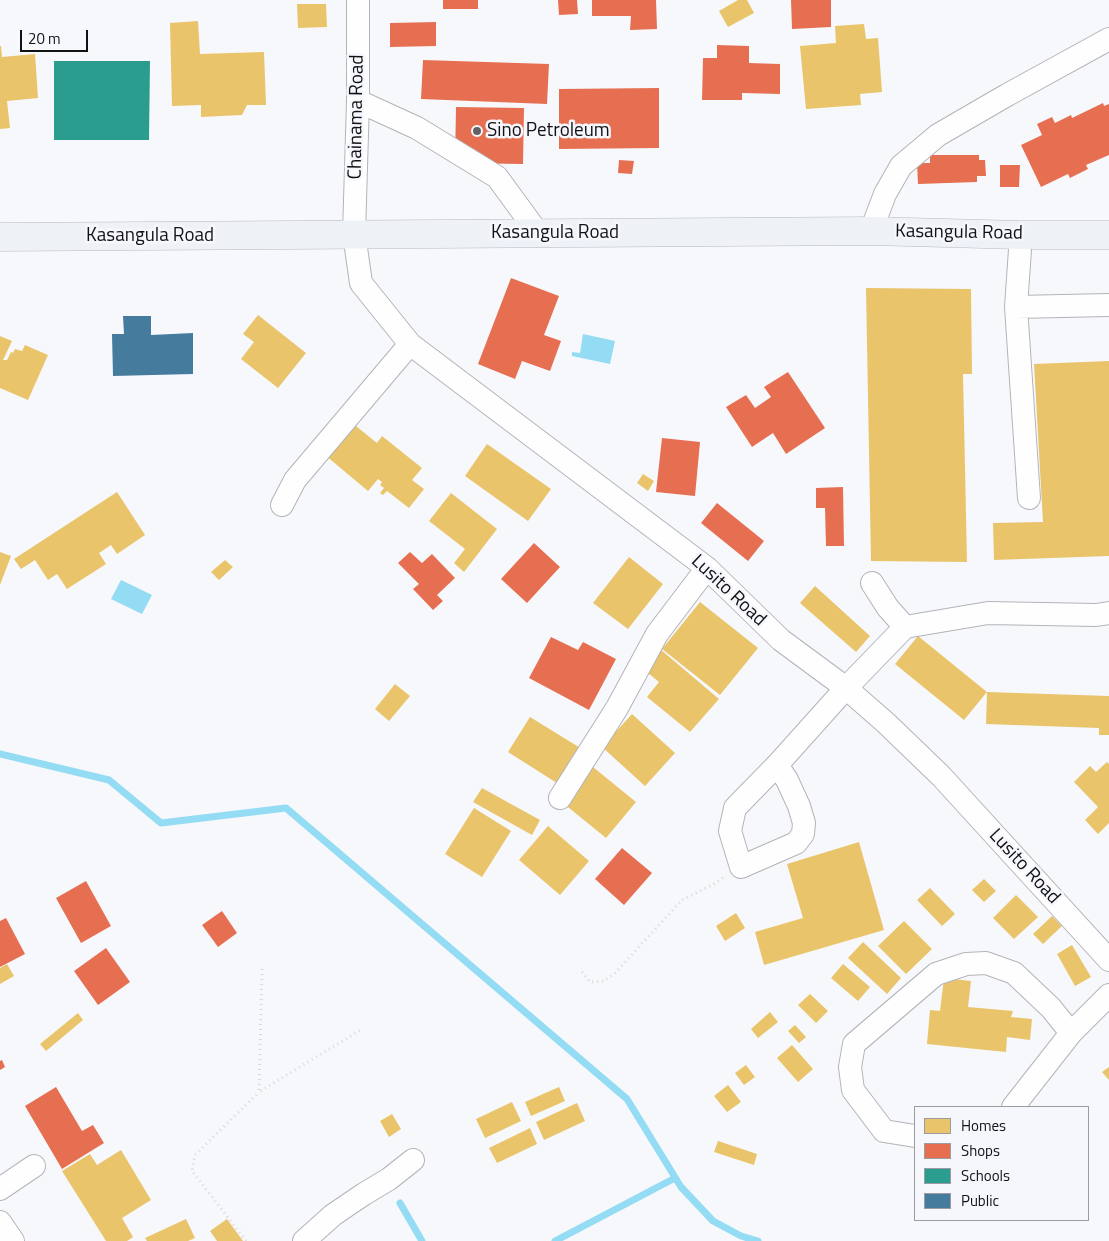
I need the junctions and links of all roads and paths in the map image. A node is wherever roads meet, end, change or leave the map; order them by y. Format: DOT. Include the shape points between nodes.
graph roads {
  1 [pos="358,0"];
  2 [pos="1109,38"];
  3 [pos="358,101"];
  4 [pos="871,232"];
  5 [pos="538,233"];
  6 [pos="354,234"];
  7 [pos="1021,235"];
  8 [pos="1109,235"];
  9 [pos="0,236"];
  10 [pos="1109,305"];
  11 [pos="1016,307"];
  12 [pos="410,344"];
  13 [pos="1029,498"];
  14 [pos="282,505"];
  15 [pos="706,568"];
  16 [pos="872,583"];
  17 [pos="1109,613"];
  18 [pos="905,627"];
  19 [pos="846,688"];
  20 [pos="776,765"];
  21 [pos="560,798"];
  22 [pos="741,867"];
  23 [pos="1109,960"];
  24 [pos="262,969"];
  25 [pos="582,972"];
  26 [pos="1109,995"];
  27 [pos="362,1029"];
  28 [pos="1072,1033"];
  29 [pos="259,1092"];
  30 [pos="1014,1106"];
  31 [pos="914,1136"];
  32 [pos="413,1160"];
  33 [pos="34,1166"];
  34 [pos="0,1189"];
  35 [pos="0,1222"];
  36 [pos="13,1241"];
  37 [pos="246,1241"];
  38 [pos="304,1241"];
  1 -- 3 [label="street, Chainama Road"];
  2 -- 4 [label="street" via="938,135 901,166 885,194"];
  3 -- 5 [label="street" via="416,128 497,177"];
  3 -- 6 [label="street, Chainama Road"];
  4 -- 5 [label="main road, Kasangula Road"];
  4 -- 7 [label="main road, Kasangula Road"];
  5 -- 6 [label="main road, Kasangula Road"];
  6 -- 9 [label="main road, Kasangula Road"];
  6 -- 12 [label="street, Lusito Road" via="361,283"];
  7 -- 8 [label="main road, Kasangula Road"];
  7 -- 11 [label="street"];
  10 -- 11 [label="street"];
  11 -- 13 [label="street"];
  12 -- 14 [label="street" via="295,480"];
  12 -- 15 [label="street, Lusito Road"];
  15 -- 19 [label="street, Lusito Road" via="781,640"];
  15 -- 21 [label="street" via="657,634 617,708"];
  16 -- 18 [label="street"];
  17 -- 18 [label="street" via="988,613"];
  18 -- 19 [label="street"];
  19 -- 20 [label="street"];
  19 -- 23 [label="street, Lusito Road" via="941,776"];
  20 -- 22 [label="street" via="735,808 730,831"];
  20 -- 22 [label="street" via="799,806 804,823 803,834 796,843"];
  22 -- 25 [label="path" via="682,900 615,974 604,981 590,982"];
  24 -- 29 [label="path"];
  26 -- 28 [label="street"];
  27 -- 29 [label="path"];
  28 -- 30 [label="street"];
  28 -- 31 [label="street" via="1052,1008 1014,972 986,963 966,964 936,974 854,1044 850,1067 853,1090 884,1131"];
  29 -- 37 [label="path" via="195,1155 192,1171"];
  32 -- 38 [label="street" via="333,1215"];
  33 -- 34 [label="street"];
  35 -- 36 [label="street"];
}
